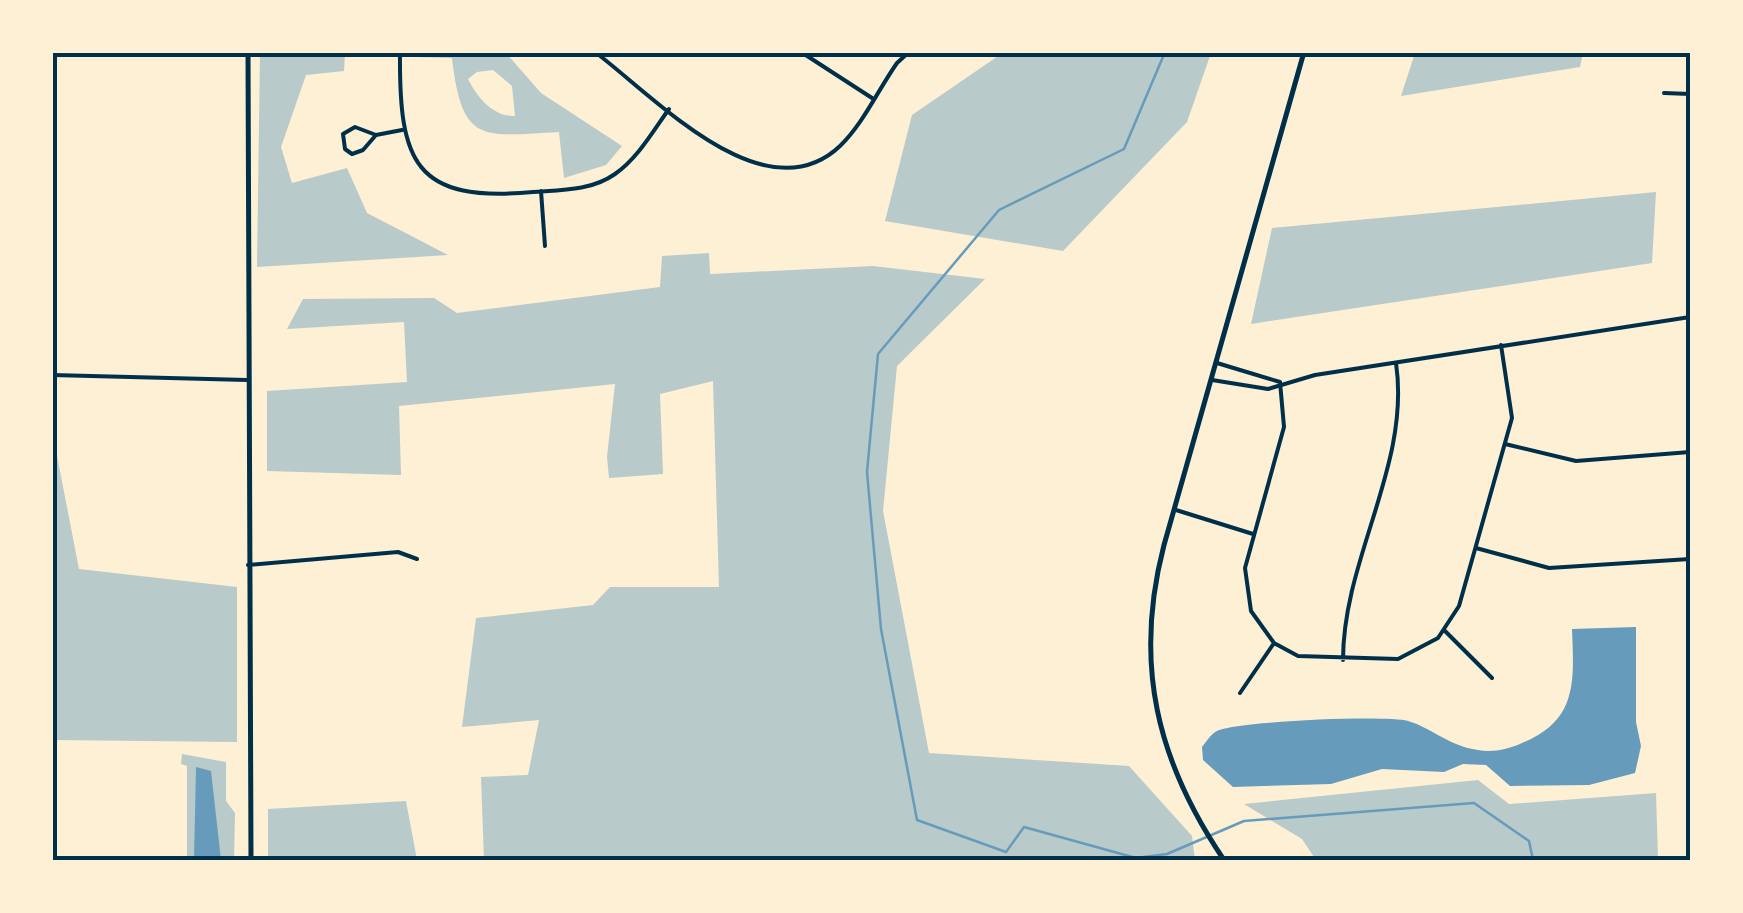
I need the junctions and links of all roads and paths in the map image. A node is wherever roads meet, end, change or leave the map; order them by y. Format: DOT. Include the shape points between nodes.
graph roads {
  1 [pos="248,52"];
  2 [pos="400,52"];
  3 [pos="595,52"];
  4 [pos="802,52"];
  5 [pos="909,52"];
  6 [pos="1304,52"];
  7 [pos="1664,93"];
  8 [pos="1690,94"];
  9 [pos="872,98"];
  10 [pos="669,108"];
  11 [pos="402,130"];
  12 [pos="376,135"];
  13 [pos="541,191"];
  14 [pos="545,246"];
  15 [pos="1690,317"];
  16 [pos="1502,345"];
  17 [pos="1396,361"];
  18 [pos="1217,363"];
  19 [pos="52,376"];
  20 [pos="247,380"];
  21 [pos="1212,380"];
  22 [pos="1280,382"];
  23 [pos="1505,444"];
  24 [pos="1690,452"];
  25 [pos="1176,510"];
  26 [pos="1254,534"];
  27 [pos="1476,548"];
  28 [pos="417,559"];
  29 [pos="1690,559"];
  30 [pos="248,565"];
  31 [pos="1445,630"];
  32 [pos="1274,643"];
  33 [pos="1344,660"];
  34 [pos="1492,678"];
  35 [pos="1240,693"];
  36 [pos="251,860"];
  37 [pos="1224,860"];
  1 -- 20 [label="main road"];
  2 -- 11 [label="street"];
  3 -- 10 [label="street"];
  4 -- 9 [label="street"];
  5 -- 9 [label="street"];
  6 -- 18 [label="main road"];
  7 -- 8 [label="street"];
  9 -- 10 [label="street" via="833,152 780,170 732,156"];
  10 -- 13 [label="street" via="612,176 590,186"];
  11 -- 12 [label="street"];
  11 -- 13 [label="street" via="420,165 448,187 476,196"];
  12 -- 12 [label="street" via="347,130 346,149 363,150"];
  13 -- 14 [label="street"];
  15 -- 16 [label="street"];
  16 -- 17 [label="street"];
  16 -- 23 [label="street" via="1512,408"];
  17 -- 22 [label="street"];
  17 -- 33 [label="street" via="1400,415 1344,618"];
  18 -- 21 [label="main road"];
  18 -- 22 [label="street"];
  19 -- 20 [label="street"];
  20 -- 30 [label="main road"];
  21 -- 22 [label="street" via="1262,389"];
  21 -- 25 [label="main road"];
  22 -- 26 [label="street" via="1284,426"];
  23 -- 24 [label="street" via="1576,461"];
  23 -- 27 [label="street"];
  25 -- 26 [label="street"];
  25 -- 37 [label="main road" via="1154,594 1152,678 1166,750"];
  26 -- 32 [label="street" via="1246,596"];
  27 -- 29 [label="street" via="1549,568"];
  27 -- 31 [label="street"];
  28 -- 30 [label="street" via="398,552"];
  30 -- 36 [label="main road"];
  31 -- 33 [label="street" via="1408,656"];
  31 -- 34 [label="street"];
  32 -- 33 [label="street" via="1298,656"];
  32 -- 35 [label="street"];
}
